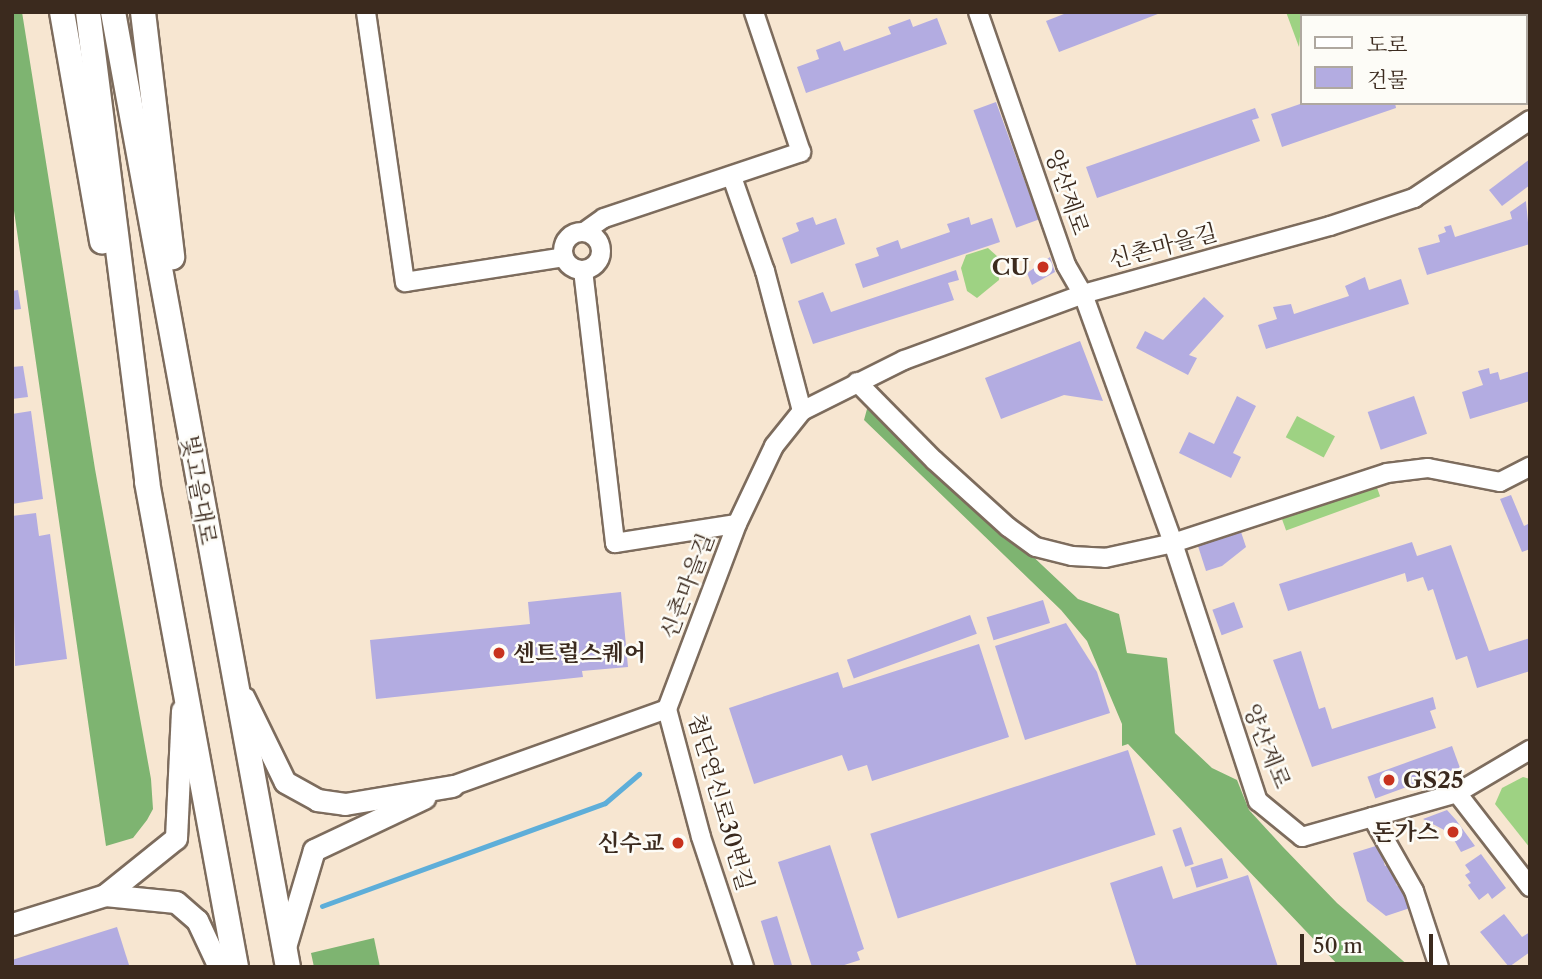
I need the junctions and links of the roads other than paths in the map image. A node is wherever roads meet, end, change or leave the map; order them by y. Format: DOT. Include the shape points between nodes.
graph roads {
  1 [pos="62,12"];
  2 [pos="88,12"];
  3 [pos="113,12"];
  4 [pos="143,12"];
  5 [pos="366,12"];
  6 [pos="754,12"];
  7 [pos="978,12"];
  8 [pos="1530,120"];
  9 [pos="732,177"];
  10 [pos="584,232"];
  11 [pos="564,257"];
  12 [pos="583,270"];
  13 [pos="1083,294"];
  14 [pos="857,382"];
  15 [pos="802,411"];
  16 [pos="1530,467"];
  17 [pos="197,473"];
  18 [pos="147,482"];
  19 [pos="737,524"];
  20 [pos="1173,543"];
  21 [pos="232,673"];
  22 [pos="183,685"];
  23 [pos="667,709"];
  24 [pos="1530,750"];
  25 [pos="452,786"];
  26 [pos="1457,793"];
  27 [pos="1372,817"];
  28 [pos="1530,887"];
  29 [pos="105,895"];
  30 [pos="12,924"];
  31 [pos="286,958"];
  32 [pos="219,967"];
  33 [pos="236,967"];
  34 [pos="744,967"];
  35 [pos="1439,967"];
  1 -- 18 [label="main road"];
  2 -- 18 [label="main road"];
  3 -- 17 [label="main road, 빛고을대로"];
  4 -- 17 [label="main road"];
  5 -- 11 [label="street" via="405,282"];
  6 -- 9 [label="street" via="801,152"];
  7 -- 13 [label="street, 양산제로" via="1066,265"];
  8 -- 13 [label="street, 신촌마을길" via="1413,198 1330,226"];
  9 -- 10 [label="street" via="604,218"];
  9 -- 15 [label="street" via="765,271"];
  10 -- 11 [label="street" via="567,239"];
  10 -- 12 [label="street" via="595,237 601,255"];
  11 -- 12 [label="street" via="571,267"];
  12 -- 19 [label="street" via="615,543"];
  13 -- 14 [label="street, 신촌마을길"];
  13 -- 20 [label="street, 양산제로"];
  14 -- 15 [label="street, 신촌마을길"];
  14 -- 20 [label="street" via="934,460 1036,547 1105,558"];
  15 -- 19 [label="street, 신촌마을길" via="774,446"];
  16 -- 20 [label="street" via="1500,482 1428,468 1387,473"];
  17 -- 21 [label="main road, 빛고을대로"];
  18 -- 22 [label="main road"];
  19 -- 23 [label="street, 신촌마을길"];
  20 -- 27 [label="street, 양산제로" via="1258,801 1301,837"];
  21 -- 25 [label="street" via="285,782 317,800 345,804"];
  21 -- 31 [label="main road, 빛고을대로"];
  22 -- 29 [label="street" via="176,838"];
  22 -- 33 [label="main road"];
  23 -- 25 [label="street, 첨단연신로30번길"];
  23 -- 34 [label="street, 첨단연신로30번길" via="701,837"];
  24 -- 26 [label="street, 양산제로"];
  25 -- 31 [label="street" via="314,850"];
  26 -- 27 [label="street, 양산제로"];
  26 -- 28 [label="street"];
  27 -- 35 [label="street" via="1414,891"];
  29 -- 30 [label="street"];
  29 -- 32 [label="street" via="176,902 197,920"];
}
